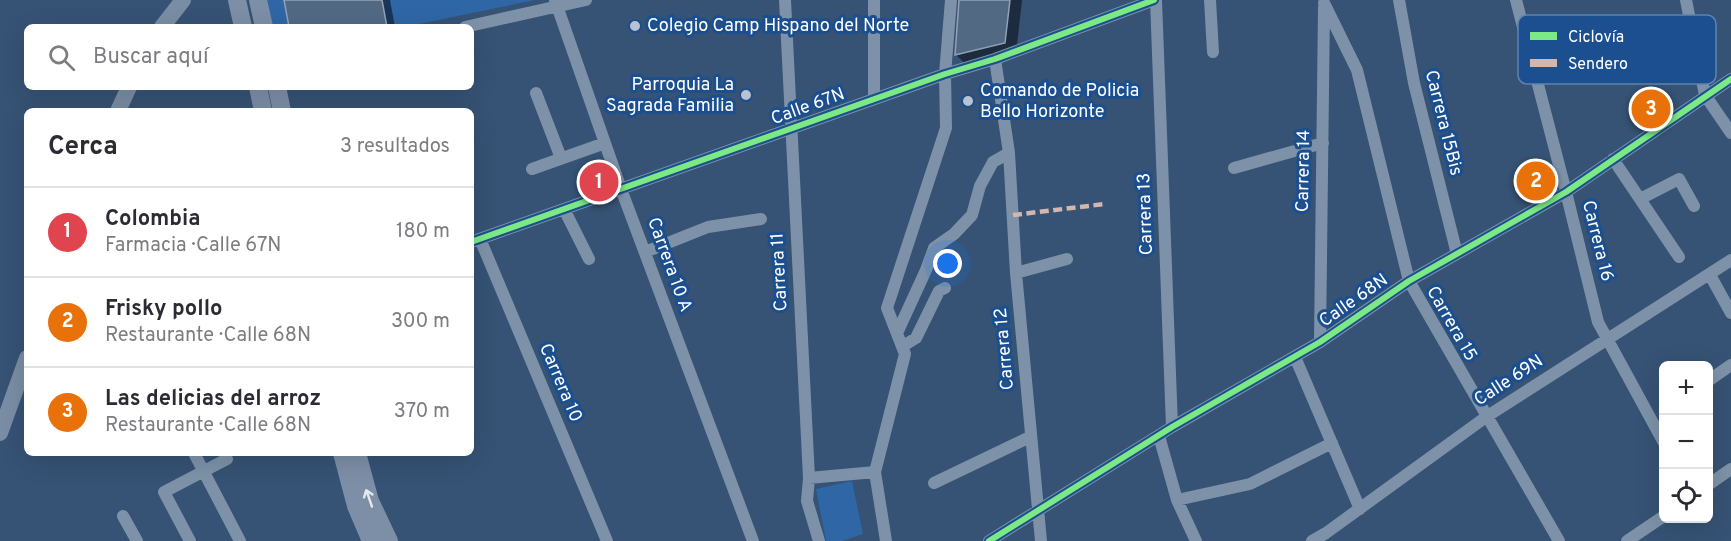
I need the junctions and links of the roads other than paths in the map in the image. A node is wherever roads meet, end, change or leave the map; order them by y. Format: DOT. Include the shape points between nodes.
graph roads {
  1 [pos="183,0"];
  2 [pos="237,0"];
  3 [pos="258,0"];
  4 [pos="586,0"];
  5 [pos="785,0"];
  6 [pos="951,0"];
  7 [pos="1155,0"];
  8 [pos="1210,0"];
  9 [pos="1399,0"];
  10 [pos="1516,0"];
  11 [pos="1686,0"];
  12 [pos="874,1"];
  13 [pos="1324,2"];
  14 [pos="556,3"];
  15 [pos="1520,15"];
  16 [pos="1689,15"];
  17 [pos="164,24"];
  18 [pos="242,24"];
  19 [pos="263,24"];
  20 [pos="474,25"];
  21 [pos="1213,52"];
  22 [pos="995,59"];
  23 [pos="945,74"];
  24 [pos="1731,79"];
  25 [pos="1538,84"];
  26 [pos="1703,84"];
  27 [pos="128,90"];
  28 [pos="259,90"];
  29 [pos="278,90"];
  30 [pos="536,93"];
  31 [pos="1705,95"];
  32 [pos="874,99"];
  33 [pos="119,108"];
  34 [pos="262,108"];
  35 [pos="282,108"];
  36 [pos="790,130"];
  37 [pos="1731,133"];
  38 [pos="605,142"];
  39 [pos="1323,143"];
  40 [pos="1009,153"];
  41 [pos="561,158"];
  42 [pos="1613,159"];
  43 [pos="1234,168"];
  44 [pos="532,169"];
  45 [pos="621,189"];
  46 [pos="1566,192"];
  47 [pos="1640,199"];
  48 [pos="1694,206"];
  49 [pos="564,209"];
  50 [pos="761,219"];
  51 [pos="475,241"];
  52 [pos="645,252"];
  53 [pos="1457,254"];
  54 [pos="1679,257"];
  55 [pos="589,259"];
  56 [pos="1067,259"];
  57 [pos="1731,260"];
  58 [pos="1016,273"];
  59 [pos="1710,275"];
  60 [pos="1409,281"];
  61 [pos="945,288"];
  62 [pos="1731,313"];
  63 [pos="897,331"];
  64 [pos="1607,338"];
  65 [pos="1320,342"];
  66 [pos="903,346"];
  67 [pos="1295,357"];
  68 [pos="1731,365"];
  69 [pos="24,366"];
  70 [pos="1713,378"];
  71 [pos="1486,417"];
  72 [pos="1172,427"];
  73 [pos="0,432"];
  74 [pos="1659,434"];
  75 [pos="1159,436"];
  76 [pos="1030,437"];
  77 [pos="1332,444"];
  78 [pos="196,456"];
  79 [pos="343,456"];
  80 [pos="358,456"];
  81 [pos="227,459"];
  82 [pos="204,471"];
  83 [pos="875,472"];
  84 [pos="1730,473"];
  85 [pos="809,478"];
  86 [pos="1713,482"];
  87 [pos="934,483"];
  88 [pos="1177,501"];
  89 [pos="1360,508"];
  90 [pos="1037,512"];
  91 [pos="123,516"];
  92 [pos="1659,519"];
  93 [pos="1329,537"];
  94 [pos="137,541"];
  95 [pos="190,541"];
  96 [pos="240,541"];
  97 [pos="371,541"];
  98 [pos="389,541"];
  99 [pos="607,541"];
  100 [pos="753,541"];
  101 [pos="819,541"];
  102 [pos="886,541"];
  103 [pos="989,541"];
  104 [pos="1041,541"];
  105 [pos="1196,541"];
  106 [pos="1312,541"];
  107 [pos="1559,541"];
  108 [pos="1627,541"];
  1 -- 17 [label="main road"];
  2 -- 18 [label="main road"];
  3 -- 19 [label="main road"];
  4 -- 14 [label="street"];
  5 -- 36 [label="street, Carrera 11"];
  6 -- 23 [label="street"];
  7 -- 22 [label="street, Calle 67N"];
  7 -- 72 [label="street, Carrera 13"];
  8 -- 21 [label="street"];
  9 -- 53 [label="street, Carrera 15Bis" via="1414,83"];
  10 -- 15 [label="street, Carrera 16"];
  11 -- 16 [label="street"];
  12 -- 32 [label="street"];
  13 -- 39 [label="street, Carrera 14"];
  13 -- 60 [label="street, Carrera 15" via="1357,70"];
  14 -- 20 [label="street"];
  14 -- 38 [label="street, Carrera 10 A"];
  22 -- 23 [label="street, Calle 67N"];
  22 -- 40 [label="street, Carrera 12"];
  23 -- 32 [label="street, Calle 67N"];
  23 -- 63 [label="street" via="946,128 887,308"];
  24 -- 31 [label="street, Calle 68N"];
  25 -- 46 [label="street, Carrera 16"];
  26 -- 31 [label="street"];
  27 -- 33 [label="main road"];
  28 -- 34 [label="main road"];
  29 -- 35 [label="main road"];
  30 -- 41 [label="street"];
  31 -- 37 [label="street"];
  31 -- 42 [label="street, Calle 68N"];
  32 -- 36 [label="street, Calle 67N"];
  36 -- 45 [label="street, Calle 67N"];
  36 -- 85 [label="street, Carrera 11"];
  38 -- 41 [label="street"];
  38 -- 45 [label="street, Carrera 10 A"];
  39 -- 43 [label="street"];
  39 -- 65 [label="street, Carrera 14"];
  40 -- 58 [label="street, Carrera 12"];
  40 -- 63 [label="street" via="993,162 980,186 972,215 934,248"];
  41 -- 44 [label="street"];
  42 -- 46 [label="street, Calle 68N"];
  42 -- 47 [label="street"];
  45 -- 49 [label="street, Calle 67N"];
  45 -- 52 [label="street, Carrera 10 A"];
  46 -- 53 [label="street, Calle 68N"];
  46 -- 64 [label="street, Carrera 16" via="1598,322"];
  47 -- 48 [label="street" via="1679,179"];
  47 -- 54 [label="street"];
  49 -- 51 [label="street, Calle 67N"];
  49 -- 55 [label="street"];
  50 -- 52 [label="street" via="708,227"];
  51 -- 99 [label="street, Carrera 10"];
  52 -- 100 [label="street, Carrera 10 A"];
  53 -- 60 [label="street, Calle 68N"];
  56 -- 58 [label="street"];
  57 -- 59 [label="street, Calle 69N"];
  58 -- 76 [label="street, Carrera 12"];
  59 -- 62 [label="street"];
  59 -- 64 [label="street, Calle 69N"];
  60 -- 65 [label="street, Calle 68N"];
  60 -- 71 [label="street, Carrera 15"];
  61 -- 66 [label="street" via="939,291 916,338"];
  63 -- 66 [label="street"];
  64 -- 71 [label="street, Calle 69N"];
  64 -- 74 [label="street, Carrera 16"];
  65 -- 67 [label="street, Calle 68N"];
  66 -- 83 [label="street" via="905,354"];
  67 -- 72 [label="street, Calle 68N"];
  67 -- 77 [label="street"];
  68 -- 70 [label="street"];
  69 -- 73 [label="main road"];
  71 -- 89 [label="street, Calle 69N"];
  71 -- 107 [label="street, Carrera 15"];
  72 -- 75 [label="street, Calle 68N"];
  75 -- 88 [label="street"];
  75 -- 90 [label="street, Calle 68N"];
  76 -- 87 [label="street"];
  76 -- 90 [label="street, Carrera 12"];
  77 -- 88 [label="street" via="1250,484"];
  77 -- 89 [label="street"];
  78 -- 82 [label="street"];
  79 -- 97 [label="main road" via="356,506"];
  98 -- 80 [label="main road, one-way" via="370,501"];
  81 -- 82 [label="street"];
  82 -- 95 [label="street" via="164,492"];
  82 -- 96 [label="street"];
  83 -- 85 [label="street"];
  83 -- 102 [label="street"];
  84 -- 86 [label="street"];
  85 -- 101 [label="street, Carrera 11" via="807,501"];
  88 -- 105 [label="street"];
  89 -- 93 [label="street, Calle 69N"];
  90 -- 103 [label="street, Calle 68N"];
  90 -- 104 [label="street, Carrera 12"];
  91 -- 94 [label="street"];
  92 -- 108 [label="street"];
  93 -- 106 [label="street, Calle 69N"];
}
